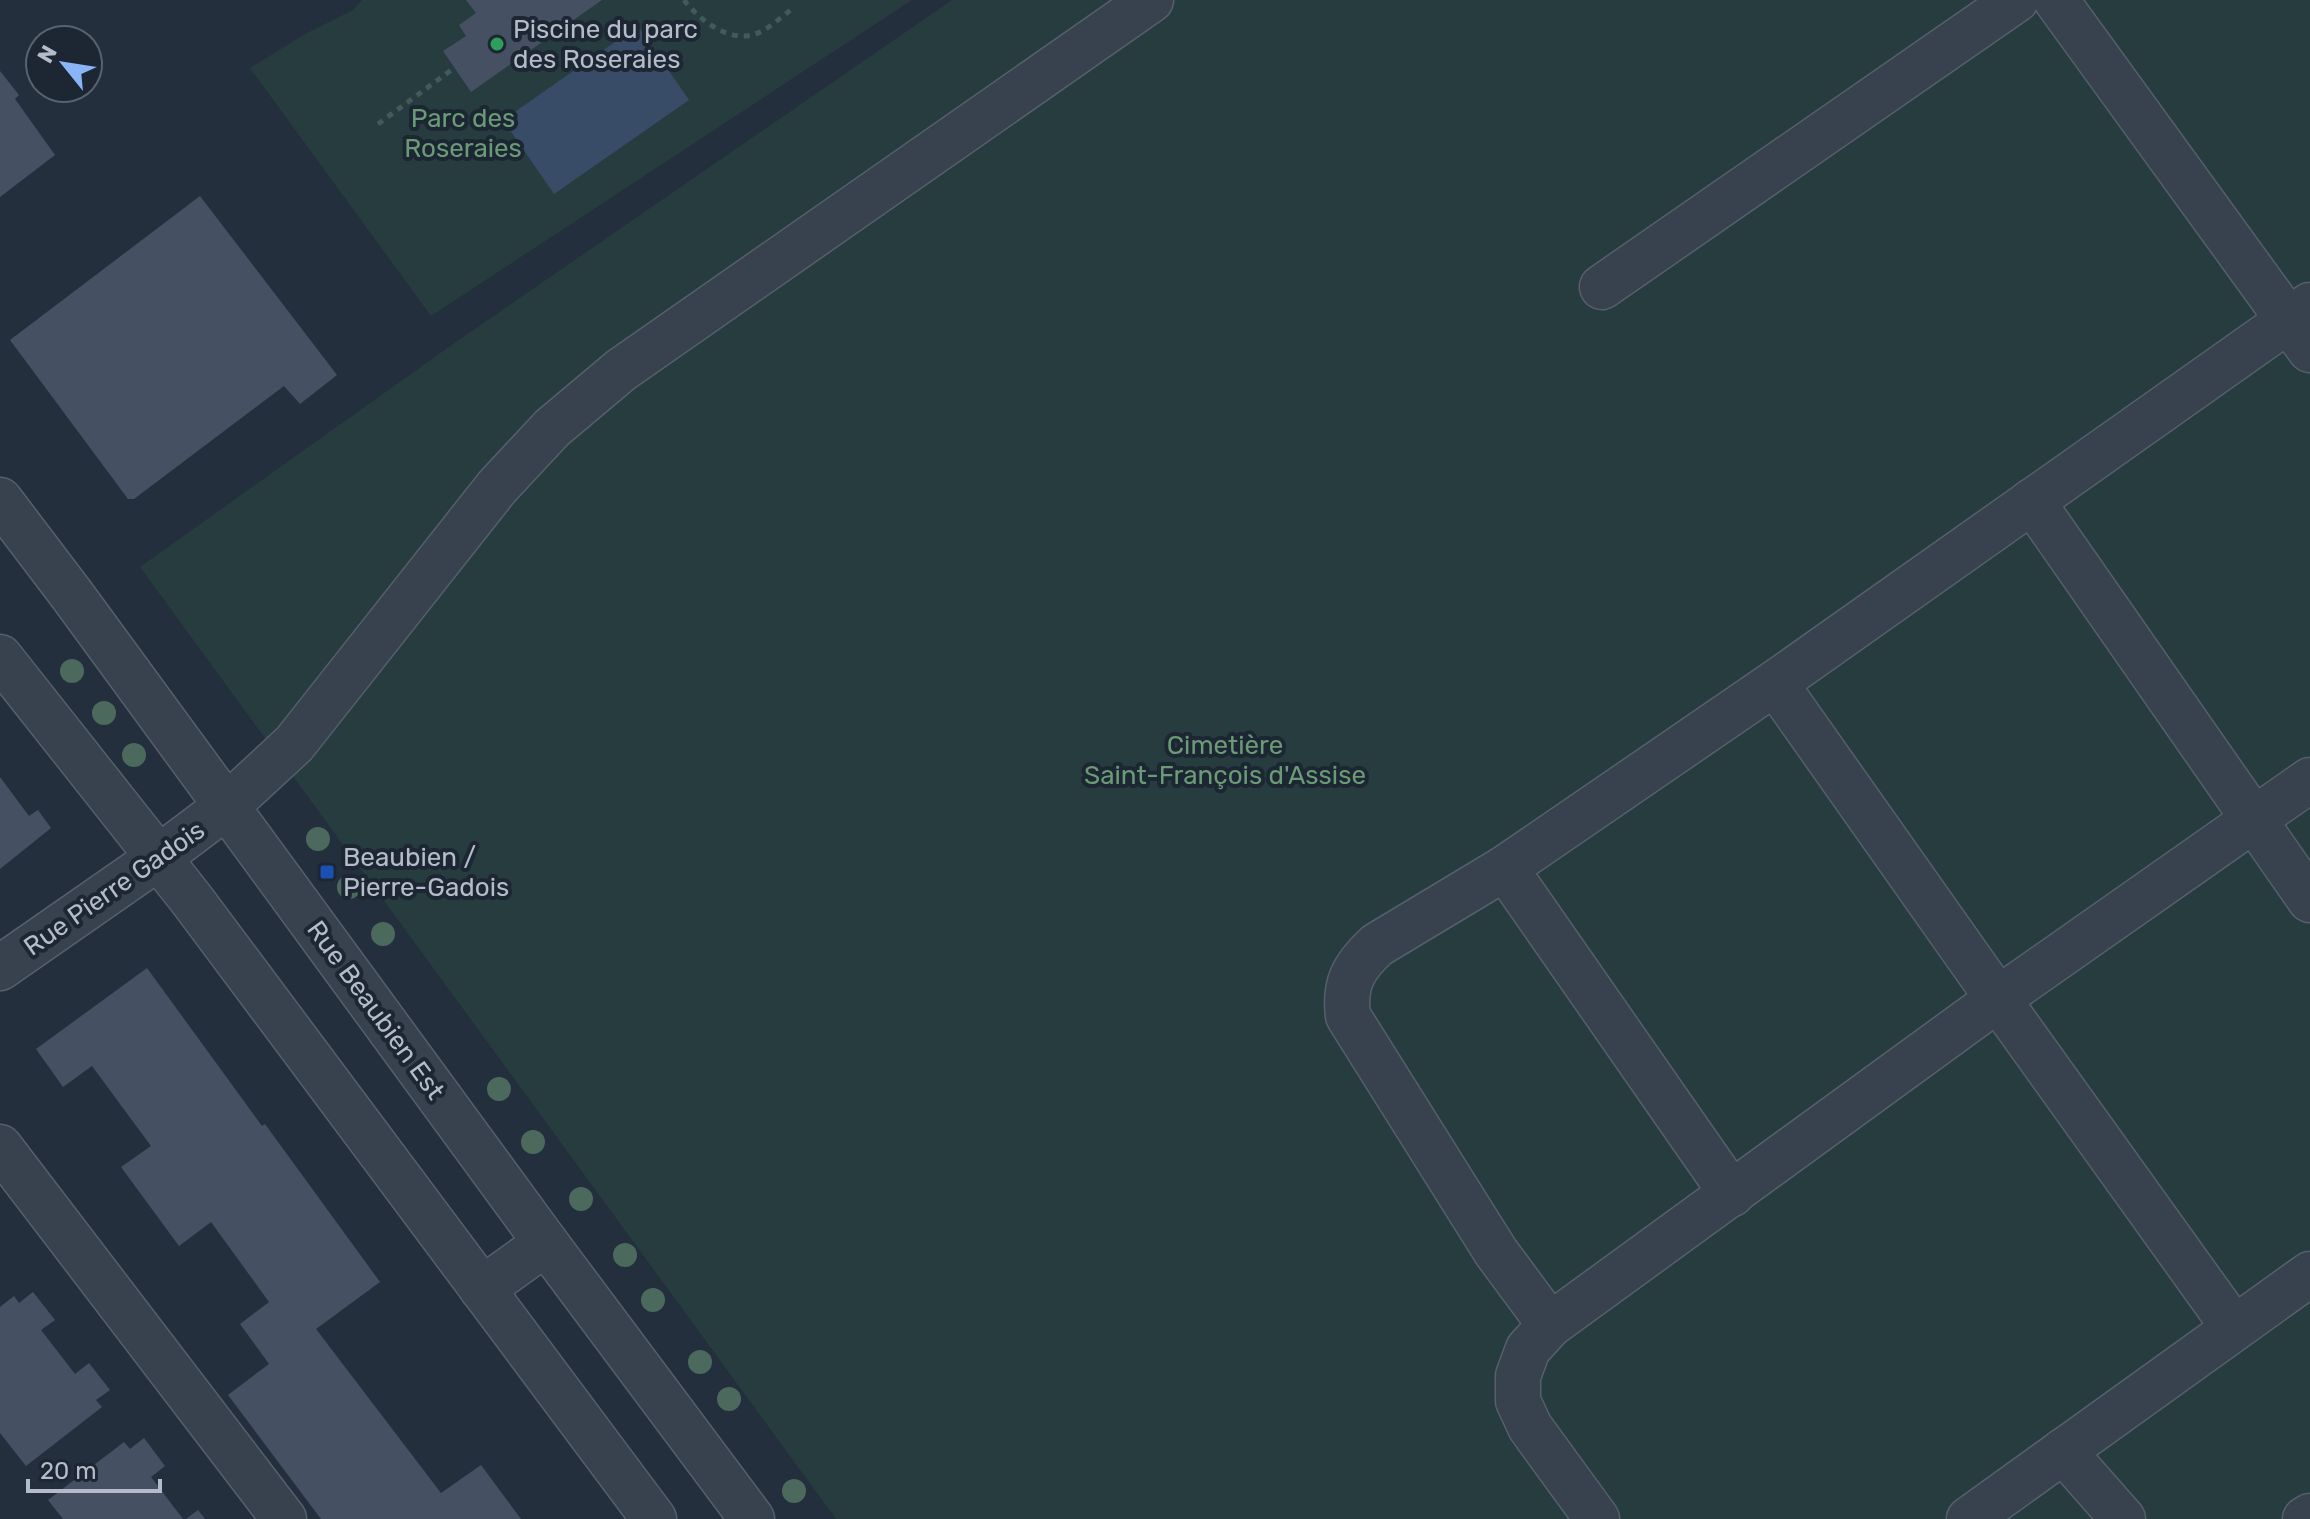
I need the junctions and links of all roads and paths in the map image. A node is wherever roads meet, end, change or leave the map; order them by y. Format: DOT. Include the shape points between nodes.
graph roads {
  1 [pos="684,0"];
  2 [pos="1151,0"];
  3 [pos="2016,0"];
  4 [pos="2056,0"];
  5 [pos="791,10"];
  6 [pos="454,68"];
  7 [pos="378,124"];
  8 [pos="1602,287"];
  9 [pos="2303,325"];
  10 [pos="0,500"];
  11 [pos="2032,501"];
  12 [pos="0,657"];
  13 [pos="1775,683"];
  14 [pos="2310,780"];
  15 [pos="227,806"];
  16 [pos="2253,819"];
  17 [pos="158,858"];
  18 [pos="1505,868"];
  19 [pos="2310,900"];
  20 [pos="0,968"];
  21 [pos="1998,999"];
  22 [pos="0,1147"];
  23 [pos="1732,1194"];
  24 [pos="546,1243"];
  25 [pos="2310,1274"];
  26 [pos="482,1289"];
  27 [pos="1550,1325"];
  28 [pos="2234,1328"];
  29 [pos="2063,1451"];
  30 [pos="284,1519"];
  31 [pos="654,1519"];
  32 [pos="752,1519"];
  33 [pos="1597,1519"];
  34 [pos="1969,1519"];
  35 [pos="2123,1519"];
  1 -- 5 [label="path" via="711,26 749,36"];
  2 -- 15 [label="street, Rue Pierre Gadois" via="621,370 552,428 497,487 294,744"];
  3 -- 8 [label="street"];
  4 -- 9 [label="street"];
  6 -- 7 [label="path"];
  9 -- 11 [label="street"];
  10 -- 15 [label="street, Rue Beaubien Est"];
  11 -- 13 [label="street"];
  11 -- 16 [label="street"];
  12 -- 17 [label="street"];
  13 -- 18 [label="street"];
  13 -- 21 [label="street"];
  14 -- 16 [label="street"];
  15 -- 17 [label="street, Rue Pierre Gadois"];
  15 -- 24 [label="street, Rue Beaubien Est"];
  16 -- 19 [label="street"];
  16 -- 21 [label="street"];
  17 -- 20 [label="street, Rue Pierre Gadois"];
  17 -- 26 [label="street"];
  18 -- 23 [label="street"];
  18 -- 27 [label="street" via="1377,945 1360,961 1346,998 1348,1016 1367,1048 1496,1252"];
  21 -- 23 [label="street"];
  21 -- 28 [label="street"];
  22 -- 30 [label="street"];
  23 -- 27 [label="street"];
  24 -- 26 [label="street"];
  24 -- 32 [label="street, Rue Beaubien Est"];
  25 -- 28 [label="street"];
  26 -- 31 [label="street"];
  27 -- 33 [label="street" via="1528,1349 1518,1376 1518,1401 1530,1427"];
  28 -- 29 [label="street"];
  29 -- 34 [label="street"];
  29 -- 35 [label="street"];
}
